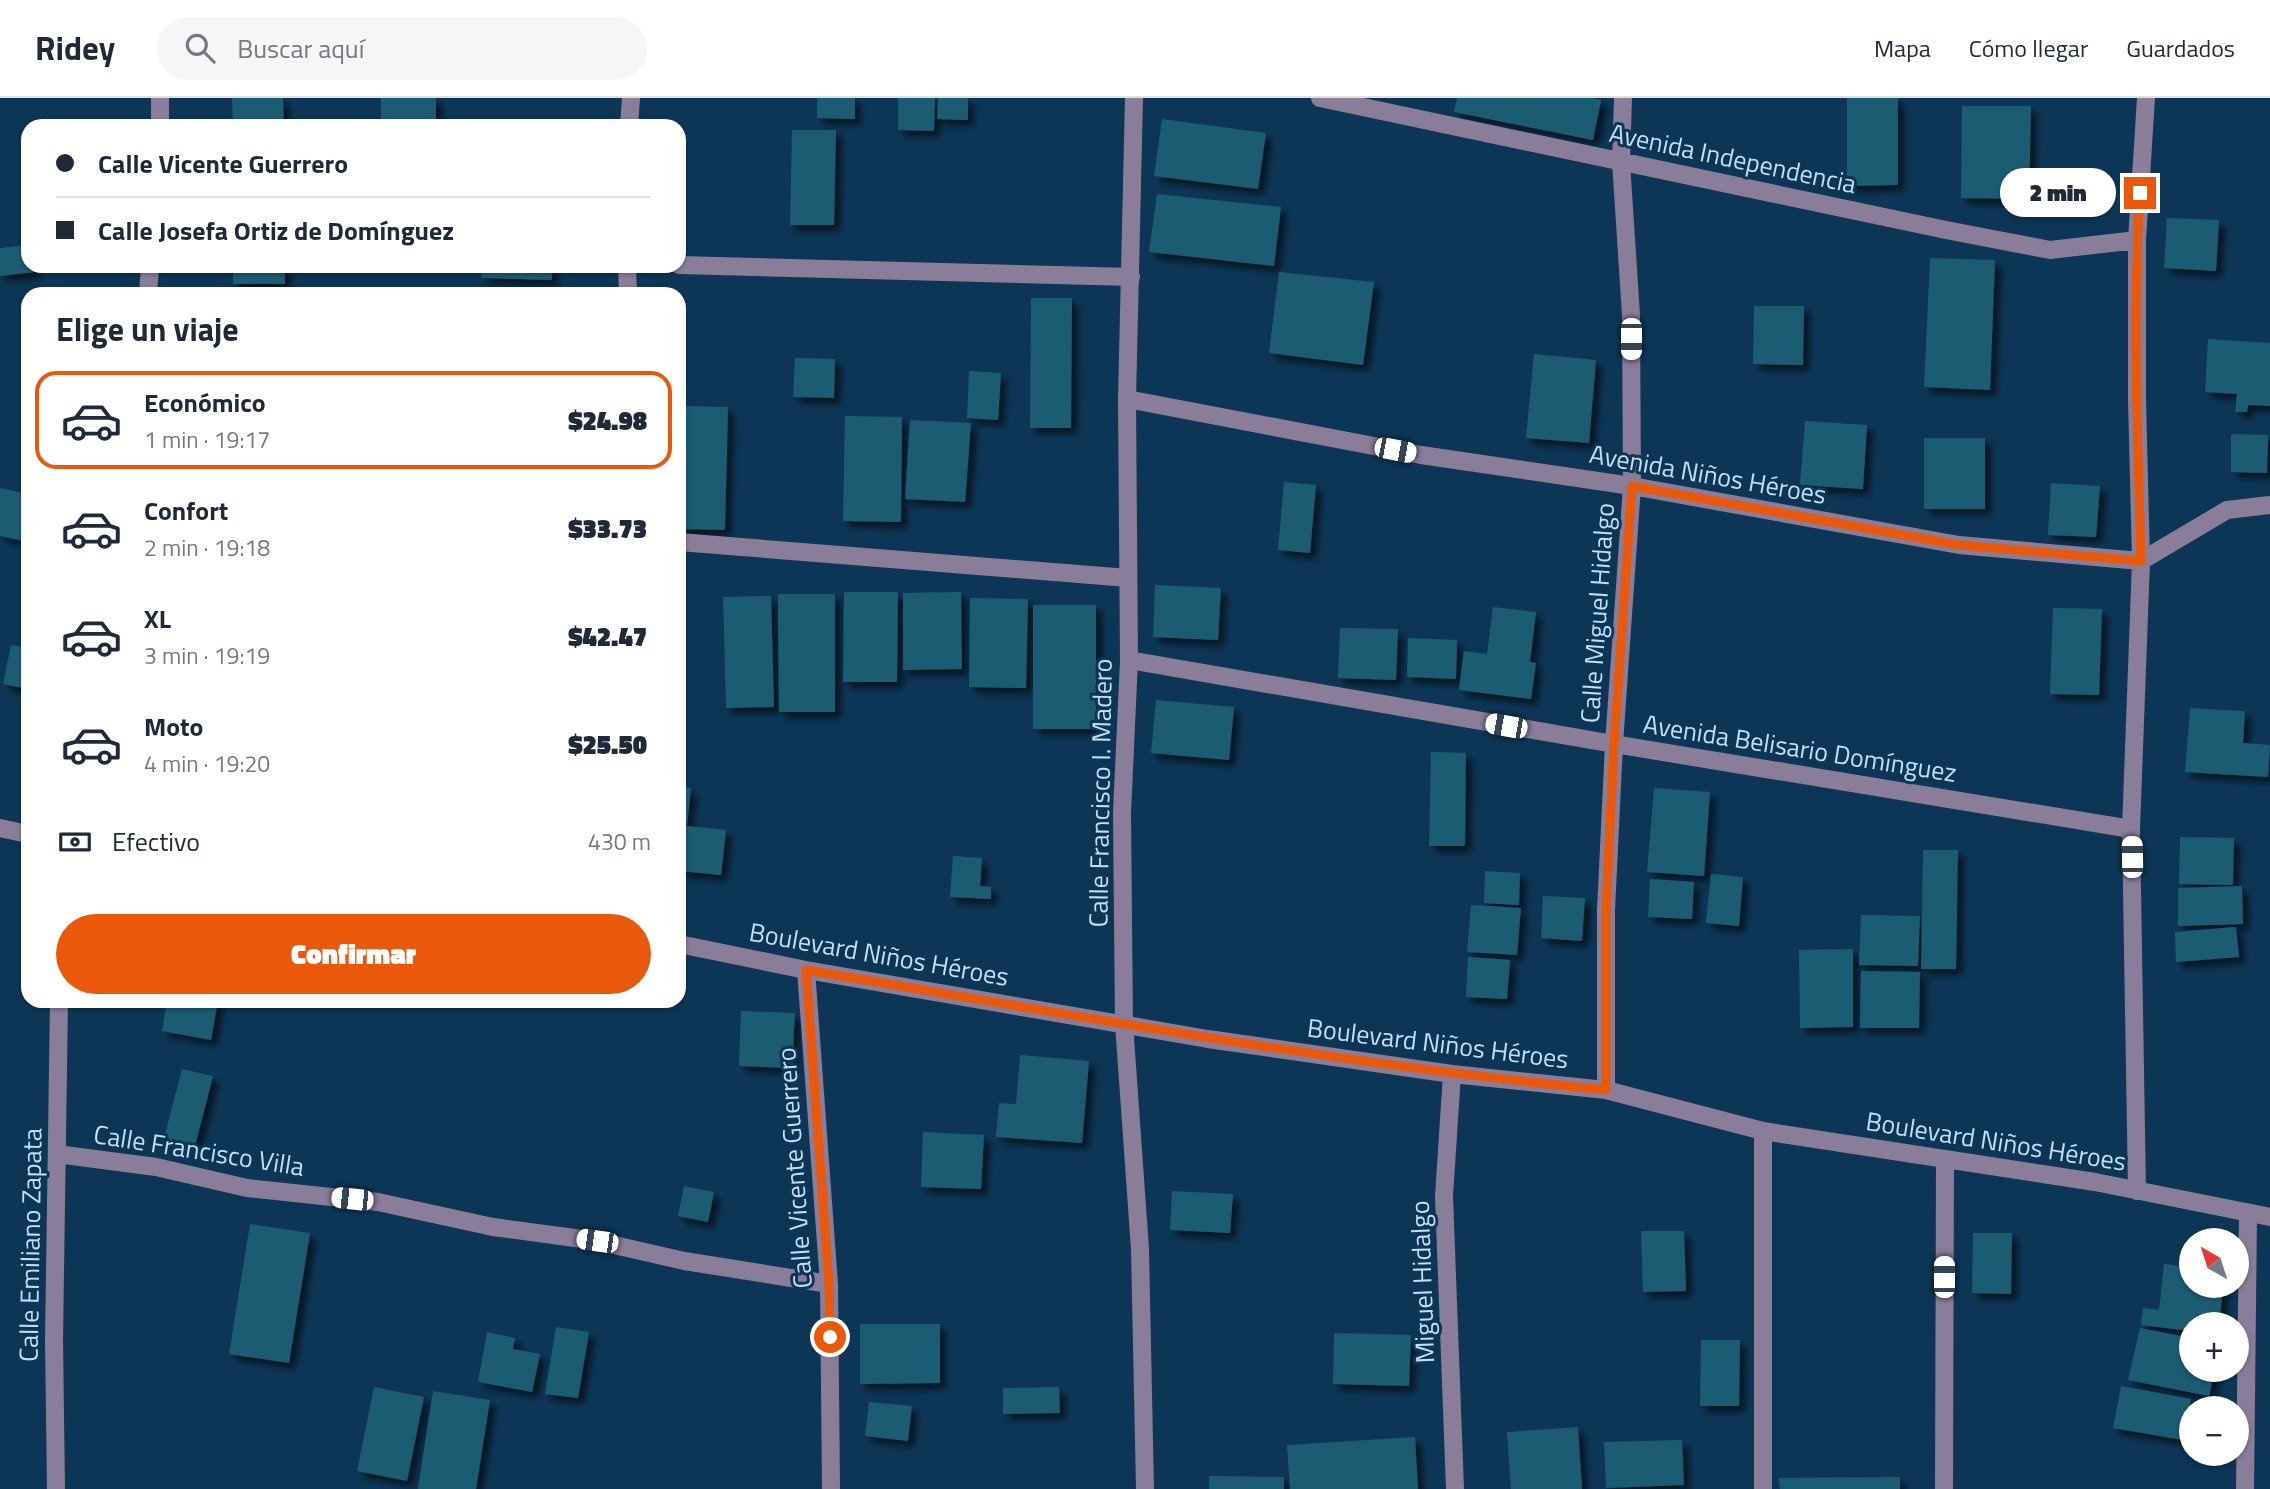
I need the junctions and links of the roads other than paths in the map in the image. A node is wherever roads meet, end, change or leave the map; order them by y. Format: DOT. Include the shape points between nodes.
graph roads {
  1 [pos="160,98"];
  2 [pos="631,98"];
  3 [pos="1134,98"];
  4 [pos="1320,98"];
  5 [pos="1623,98"];
  6 [pos="2146,98"];
  7 [pos="160,119"];
  8 [pos="630,119"];
  9 [pos="1621,162"];
  10 [pos="2137,240"];
  11 [pos="686,265"];
  12 [pos="1131,277"];
  13 [pos="1126,399"];
  14 [pos="1632,486"];
  15 [pos="2270,505"];
  16 [pos="686,542"];
  17 [pos="2141,561"];
  18 [pos="1128,578"];
  19 [pos="1129,660"];
  20 [pos="1614,744"];
  21 [pos="0,828"];
  22 [pos="2132,829"];
  23 [pos="21,832"];
  24 [pos="686,945"];
  25 [pos="806,970"];
  26 [pos="59,1008"];
  27 [pos="1124,1024"];
  28 [pos="1452,1074"];
  29 [pos="1606,1090"];
  30 [pos="1763,1131"];
  31 [pos="57,1154"];
  32 [pos="1945,1159"];
  33 [pos="2137,1191"];
  34 [pos="2248,1213"];
  35 [pos="2270,1217"];
  36 [pos="829,1284"];
  37 [pos="56,1489"];
  38 [pos="831,1489"];
  39 [pos="1145,1489"];
  40 [pos="1455,1489"];
  41 [pos="1763,1489"];
  42 [pos="1944,1489"];
  43 [pos="2245,1489"];
  1 -- 7 [label="street"];
  2 -- 8 [label="street"];
  3 -- 12 [label="street, Calle Francisco I. Madero"];
  4 -- 9 [label="street, Avenida Independencia"];
  5 -- 9 [label="street, Calle Miguel Hidalgo"];
  6 -- 10 [label="street"];
  9 -- 10 [label="street, Avenida Independencia" via="2050,250"];
  9 -- 14 [label="street, Calle Miguel Hidalgo" via="1631,315"];
  10 -- 17 [label="street"];
  11 -- 12 [label="street"];
  12 -- 13 [label="street, Calle Francisco I. Madero"];
  13 -- 14 [label="street, Avenida Niños Héroes" via="1422,455"];
  13 -- 18 [label="street, Calle Francisco I. Madero"];
  14 -- 17 [label="street, Avenida Niños Héroes" via="1959,545"];
  14 -- 20 [label="street, Calle Miguel Hidalgo"];
  15 -- 17 [label="street" via="2227,510"];
  16 -- 18 [label="street"];
  17 -- 22 [label="street"];
  18 -- 19 [label="street, Calle Francisco I. Madero"];
  19 -- 20 [label="street, Avenida Belisario Domínguez"];
  19 -- 27 [label="street, Calle Francisco I. Madero" via="1122,813"];
  20 -- 22 [label="street, Avenida Belisario Domínguez"];
  20 -- 29 [label="street, Calle Miguel Hidalgo" via="1606,910"];
  21 -- 23 [label="street"];
  22 -- 33 [label="street"];
  24 -- 25 [label="street, Boulevard Niños Héroes"];
  25 -- 27 [label="street, Boulevard Niños Héroes"];
  25 -- 36 [label="street, Calle Vicente Guerrero"];
  26 -- 31 [label="street, Calle Emiliano Zapata"];
  27 -- 28 [label="street, Boulevard Niños Héroes"];
  27 -- 39 [label="street, Calle Francisco I. Madero" via="1140,1249"];
  28 -- 29 [label="street, Boulevard Niños Héroes"];
  28 -- 40 [label="street, Miguel Hidalgo" via="1444,1196"];
  29 -- 30 [label="street, Boulevard Niños Héroes"];
  30 -- 32 [label="street, Boulevard Niños Héroes"];
  30 -- 41 [label="street"];
  31 -- 36 [label="street, Calle Francisco Villa" via="156,1167 247,1188 378,1202 493,1227 597,1241 684,1261"];
  31 -- 37 [label="street, Calle Emiliano Zapata"];
  32 -- 33 [label="street, Boulevard Niños Héroes"];
  32 -- 42 [label="street"];
  33 -- 34 [label="street, Boulevard Niños Héroes"];
  34 -- 35 [label="street, Boulevard Niños Héroes"];
  34 -- 43 [label="street"];
  36 -- 38 [label="street, Calle Vicente Guerrero"];
}
